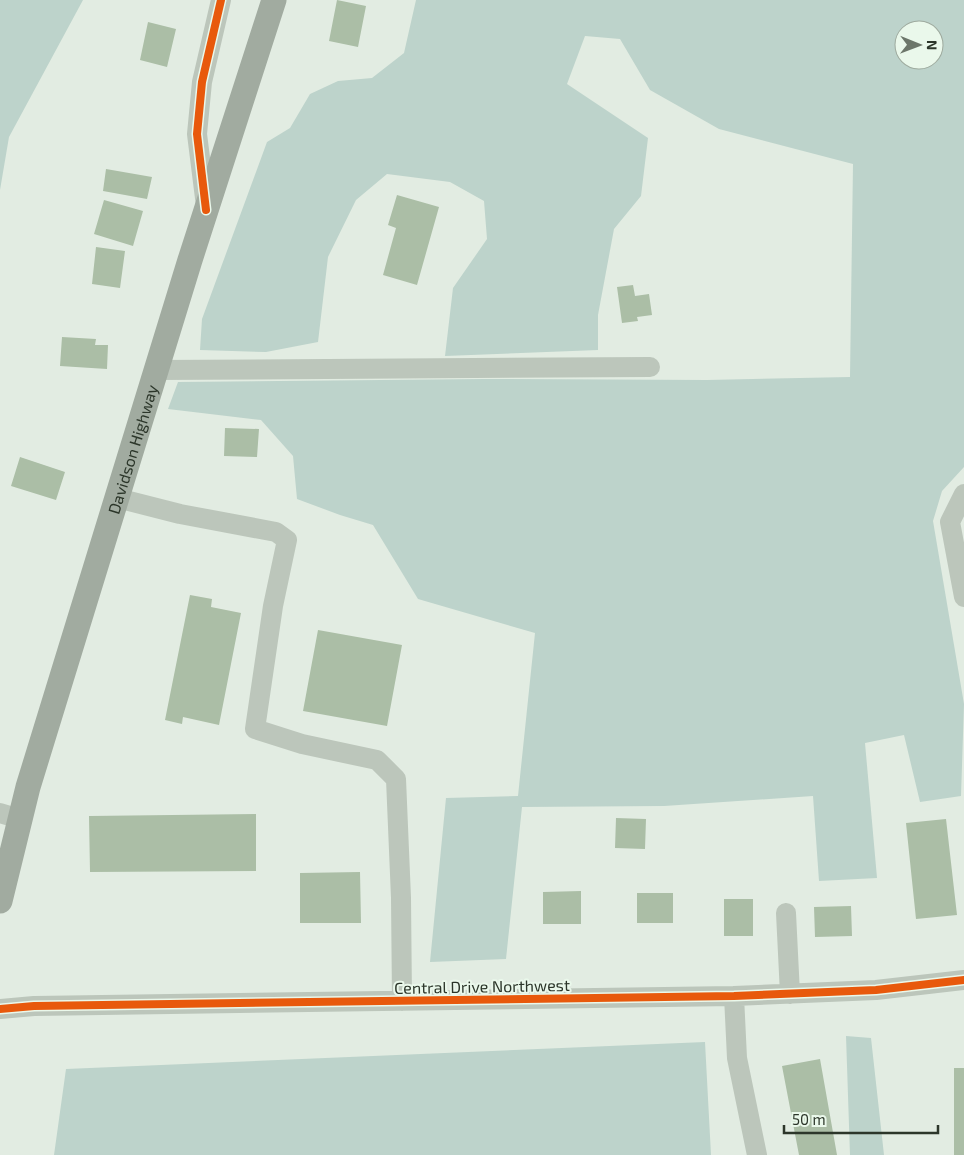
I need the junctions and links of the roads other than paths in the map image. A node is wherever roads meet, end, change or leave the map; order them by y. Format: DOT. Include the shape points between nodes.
graph roads {
  1 [pos="220,0"];
  2 [pos="274,0"];
  3 [pos="206,210"];
  4 [pos="650,367"];
  5 [pos="157,370"];
  6 [pos="964,494"];
  7 [pos="117,498"];
  8 [pos="964,597"];
  9 [pos="10,816"];
  10 [pos="0,901"];
  11 [pos="786,913"];
  12 [pos="964,980"];
  13 [pos="790,994"];
  14 [pos="734,996"];
  15 [pos="402,1001"];
  16 [pos="0,1009"];
  17 [pos="757,1155"];
  1 -- 3 [label="street" via="202,82 197,134"];
  2 -- 3 [label="main road, Davidson Highway"];
  3 -- 5 [label="main road, Davidson Highway"];
  4 -- 5 [label="street"];
  5 -- 7 [label="main road, Davidson Highway"];
  6 -- 8 [label="street" via="950,522"];
  7 -- 9 [label="main road, Davidson Highway" via="31,778"];
  7 -- 15 [label="street" via="276,532 287,540 273,606 255,729 302,744 377,760 396,779"];
  9 -- 10 [label="main road, Davidson Highway"];
  11 -- 13 [label="street"];
  12 -- 13 [label="street, Central Drive Northwest" via="876,990"];
  13 -- 14 [label="street, Central Drive Northwest"];
  14 -- 15 [label="street, Central Drive Northwest"];
  14 -- 17 [label="street" via="738,1058"];
  15 -- 16 [label="street, Central Drive Northwest"];
}
